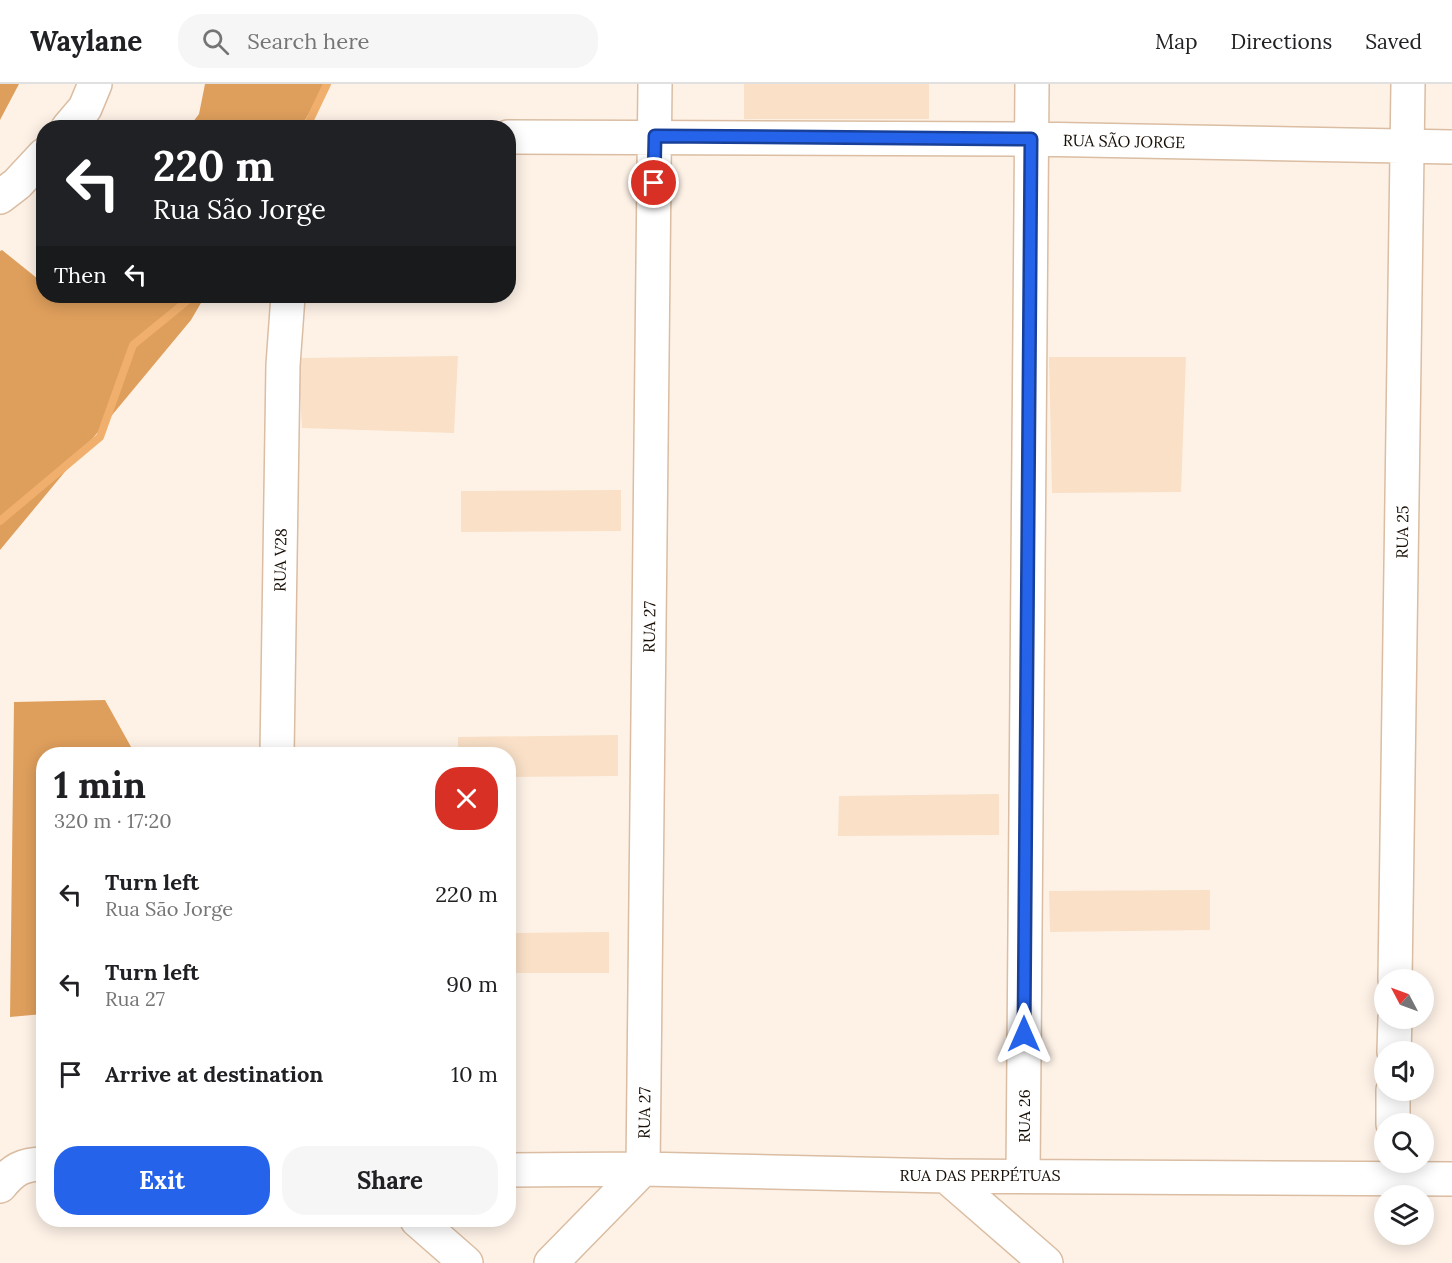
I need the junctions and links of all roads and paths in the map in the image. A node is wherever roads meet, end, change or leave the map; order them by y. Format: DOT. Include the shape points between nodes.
graph roads {
  1 [pos="95,84"];
  2 [pos="655,84"];
  3 [pos="1032,84"];
  4 [pos="1408,84"];
  5 [pos="75,120"];
  6 [pos="655,136"];
  7 [pos="516,137"];
  8 [pos="1031,139"];
  9 [pos="1408,147"];
  10 [pos="1452,147"];
  11 [pos="36,164"];
  12 [pos="0,197"];
  13 [pos="287,303"];
  14 [pos="277,747"];
  15 [pos="1395,969"];
  16 [pos="36,1164"];
  17 [pos="643,1169"];
  18 [pos="516,1170"];
  19 [pos="1374,1171"];
  20 [pos="1407,1173"];
  21 [pos="1023,1175"];
  22 [pos="945,1176"];
  23 [pos="1452,1179"];
  24 [pos="0,1186"];
  25 [pos="425,1227"];
  26 [pos="466,1263"];
  27 [pos="551,1263"];
  28 [pos="1046,1263"];
  1 -- 5 [label="street" via="85,108"];
  2 -- 6 [label="street, RUA 27"];
  3 -- 8 [label="street, RUA 26"];
  4 -- 9 [label="street, RUA 25"];
  6 -- 7 [label="street, RUA SÃO JORGE"];
  6 -- 8 [label="street, RUA SÃO JORGE"];
  6 -- 17 [label="street, RUA 27"];
  8 -- 9 [label="street, RUA SÃO JORGE"];
  8 -- 21 [label="street, RUA 26"];
  9 -- 10 [label="street, RUA SÃO JORGE"];
  9 -- 15 [label="street, RUA 25"];
  11 -- 12 [label="street"];
  13 -- 14 [label="street, RUA V28" via="283,365"];
  16 -- 24 [label="street" via="19,1167"];
  17 -- 18 [label="street, RUA DAS PERPÉTUAS"];
  17 -- 22 [label="street, RUA DAS PERPÉTUAS"];
  17 -- 27 [label="street"];
  19 -- 21 [label="street, RUA DAS PERPÉTUAS"];
  20 -- 23 [label="street, RUA DAS PERPÉTUAS"];
  21 -- 22 [label="street, RUA DAS PERPÉTUAS"];
  22 -- 28 [label="street"];
  25 -- 26 [label="street"];
}
